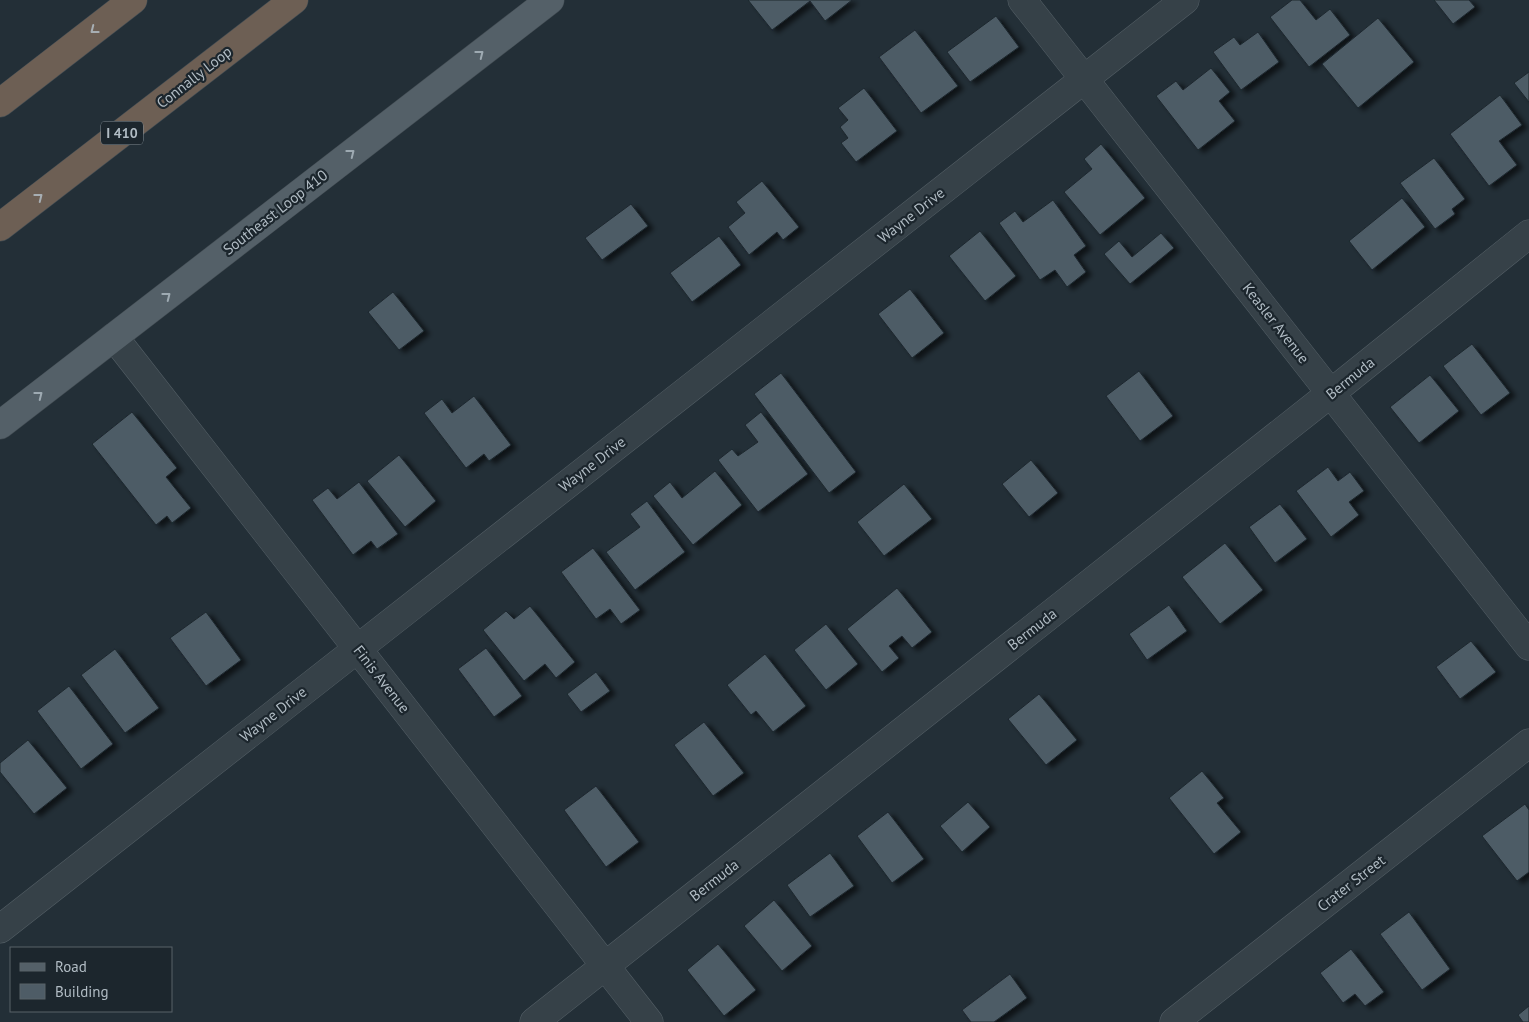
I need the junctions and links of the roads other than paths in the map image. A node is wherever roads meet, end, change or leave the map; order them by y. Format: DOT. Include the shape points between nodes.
graph roads {
  1 [pos="133,0"];
  2 [pos="294,0"];
  3 [pos="316,0"];
  4 [pos="550,0"];
  5 [pos="1022,0"];
  6 [pos="1185,0"];
  7 [pos="244,39"];
  8 [pos="1085,79"];
  9 [pos="0,103"];
  10 [pos="0,227"];
  11 [pos="1529,234"];
  12 [pos="114,337"];
  13 [pos="1331,393"];
  14 [pos="0,425"];
  15 [pos="1529,646"];
  16 [pos="357,648"];
  17 [pos="1529,744"];
  18 [pos="0,929"];
  19 [pos="605,966"];
  20 [pos="534,1022"];
  21 [pos="649,1022"];
  22 [pos="1174,1022"];
  1 -- 9 [label="highway, one-way"];
  2 -- 7 [label="highway, Connally Loop / I 410"];
  3 -- 7 [label="highway"];
  12 -- 4 [label="main road, Southeast Loop 410, one-way"];
  5 -- 8 [label="street, Keasler Avenue"];
  6 -- 8 [label="street, Wayne Drive"];
  10 -- 7 [label="highway, Connally Loop / I 410, one-way"];
  8 -- 13 [label="street, Keasler Avenue"];
  8 -- 16 [label="street, Wayne Drive"];
  11 -- 13 [label="street, Bermuda"];
  14 -- 12 [label="main road, Southeast Loop 410, one-way"];
  12 -- 16 [label="street, Finis Avenue"];
  13 -- 15 [label="street, Keasler Avenue"];
  13 -- 19 [label="street, Bermuda"];
  16 -- 18 [label="street, Wayne Drive"];
  16 -- 19 [label="street, Finis Avenue"];
  17 -- 22 [label="street, Crater Street"];
  19 -- 20 [label="street, Bermuda"];
  19 -- 21 [label="street, Finis Avenue"];
}
